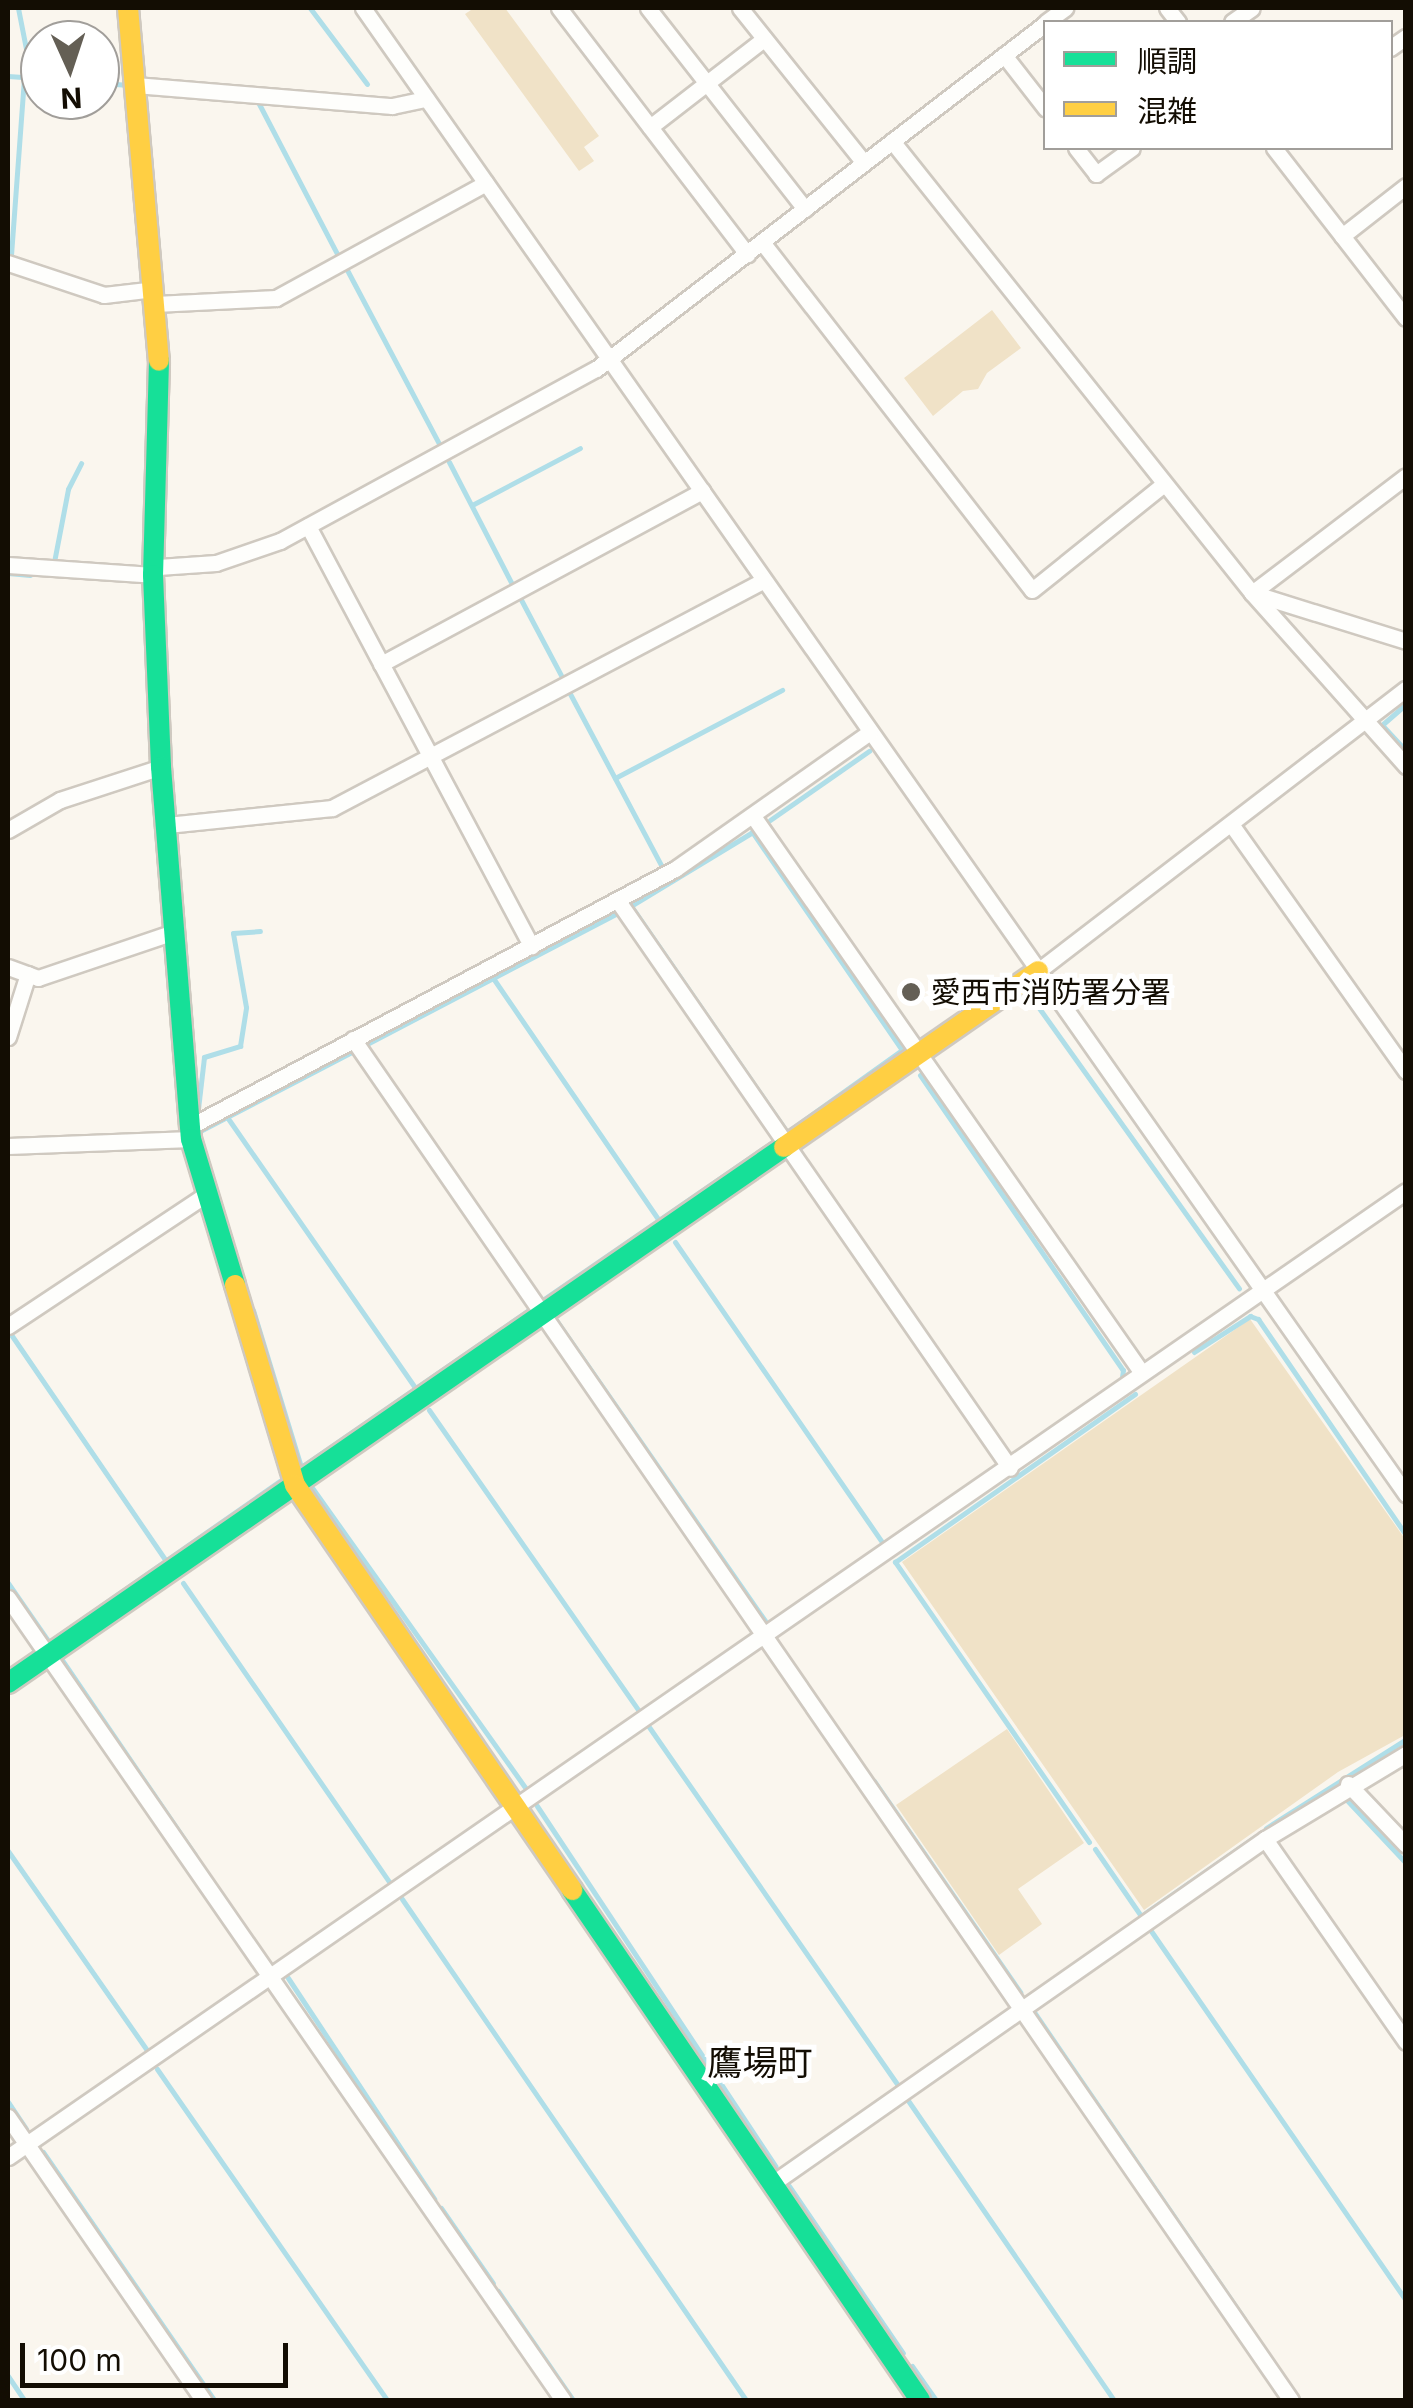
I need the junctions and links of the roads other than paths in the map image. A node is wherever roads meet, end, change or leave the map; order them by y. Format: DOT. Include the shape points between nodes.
graph roads {
  1 [pos="128,8"];
  2 [pos="363,8"];
  3 [pos="558,8"];
  4 [pos="648,8"];
  5 [pos="740,8"];
  6 [pos="1043,25"];
  7 [pos="764,39"];
  8 [pos="1004,55"];
  9 [pos="706,83"];
  10 [pos="134,85"];
  11 [pos="426,99"];
  12 [pos="1043,104"];
  13 [pos="650,126"];
  14 [pos="892,141"];
  15 [pos="1078,150"];
  16 [pos="1129,150"];
  17 [pos="1276,150"];
  18 [pos="864,163"];
  19 [pos="486,183"];
  20 [pos="1406,186"];
  21 [pos="805,209"];
  22 [pos="1342,236"];
  23 [pos="762,242"];
  24 [pos="748,254"];
  25 [pos="8,264"];
  26 [pos="154,296"];
  27 [pos="1400,300"];
  28 [pos="1406,318"];
  29 [pos="609,358"];
  30 [pos="1406,476"];
  31 [pos="1164,484"];
  32 [pos="702,491"];
  33 [pos="308,526"];
  34 [pos="8,564"];
  35 [pos="155,571"];
  36 [pos="764,580"];
  37 [pos="1252,594"];
  38 [pos="1406,641"];
  39 [pos="381,664"];
  40 [pos="1406,689"];
  41 [pos="1364,720"];
  42 [pos="870,732"];
  43 [pos="430,757"];
  44 [pos="1406,766"];
  45 [pos="160,768"];
  46 [pos="752,816"];
  47 [pos="1230,824"];
  48 [pos="167,826"];
  49 [pos="8,830"];
  50 [pos="618,901"];
  51 [pos="172,932"];
  52 [pos="532,946"];
  53 [pos="8,967"];
  54 [pos="1038,971"];
  55 [pos="28,974"];
  56 [pos="8,1037"];
  57 [pos="353,1039"];
  58 [pos="919,1055"];
  59 [pos="1406,1072"];
  60 [pos="191,1132"];
  61 [pos="8,1146"];
  62 [pos="786,1146"];
  63 [pos="1406,1192"];
  64 [pos="208,1193"];
  65 [pos="1263,1290"];
  66 [pos="542,1314"];
  67 [pos="8,1326"];
  68 [pos="1142,1374"];
  69 [pos="1010,1468"];
  70 [pos="295,1485"];
  71 [pos="1406,1494"];
  72 [pos="8,1598"];
  73 [pos="764,1636"];
  74 [pos="47,1656"];
  75 [pos="8,1683"];
  76 [pos="1406,1754"];
  77 [pos="1348,1784"];
  78 [pos="518,1806"];
  79 [pos="1266,1840"];
  80 [pos="1406,1845"];
  81 [pos="270,1976"];
  82 [pos="1022,2008"];
  83 [pos="1406,2042"];
  84 [pos="8,2118"];
  85 [pos="26,2144"];
  86 [pos="8,2157"];
  87 [pos="773,2183"];
  88 [pos="203,2400"];
  89 [pos="563,2400"];
  90 [pos="920,2400"];
  91 [pos="1291,2400"];
  1 -- 10 [label="street"];
  2 -- 11 [label="street"];
  3 -- 13 [label="street"];
  4 -- 9 [label="street"];
  5 -- 7 [label="street"];
  6 -- 8 [label="street"];
  7 -- 9 [label="street"];
  7 -- 18 [label="street"];
  8 -- 12 [label="street"];
  8 -- 14 [label="street"];
  9 -- 13 [label="street"];
  9 -- 21 [label="street"];
  10 -- 11 [label="street" via="392,106"];
  10 -- 26 [label="street"];
  11 -- 19 [label="street"];
  13 -- 24 [label="street"];
  14 -- 18 [label="street"];
  14 -- 31 [label="street"];
  15 -- 16 [label="street" via="1096,174"];
  17 -- 22 [label="street"];
  18 -- 21 [label="street"];
  19 -- 26 [label="street" via="276,298"];
  19 -- 29 [label="street"];
  20 -- 22 [label="street"];
  21 -- 23 [label="street"];
  22 -- 27 [label="street"];
  23 -- 24 [label="street"];
  23 -- 31 [label="street" via="1032,590"];
  24 -- 29 [label="street"];
  25 -- 26 [label="street" via="104,295"];
  26 -- 35 [label="street"];
  27 -- 28 [label="street"];
  29 -- 32 [label="street"];
  29 -- 33 [label="street"];
  30 -- 37 [label="street"];
  31 -- 37 [label="street"];
  32 -- 36 [label="street"];
  32 -- 39 [label="street"];
  33 -- 35 [label="street" via="216,563"];
  33 -- 39 [label="street"];
  34 -- 35 [label="street"];
  35 -- 45 [label="street"];
  36 -- 42 [label="street"];
  36 -- 43 [label="street"];
  37 -- 38 [label="street"];
  37 -- 41 [label="street"];
  39 -- 43 [label="street"];
  40 -- 41 [label="street"];
  41 -- 44 [label="street"];
  41 -- 47 [label="street"];
  42 -- 46 [label="street"];
  42 -- 54 [label="street"];
  43 -- 48 [label="street" via="332,808"];
  43 -- 52 [label="street"];
  45 -- 48 [label="street"];
  45 -- 49 [label="street" via="60,800"];
  46 -- 50 [label="street"];
  46 -- 58 [label="street"];
  47 -- 54 [label="street"];
  47 -- 59 [label="street"];
  48 -- 51 [label="street"];
  50 -- 52 [label="street"];
  50 -- 62 [label="street"];
  51 -- 55 [label="street" via="38,978"];
  51 -- 60 [label="street"];
  52 -- 57 [label="street"];
  53 -- 55 [label="street"];
  54 -- 58 [label="street"];
  54 -- 65 [label="street"];
  55 -- 56 [label="street"];
  57 -- 60 [label="street"];
  57 -- 66 [label="street"];
  58 -- 62 [label="street"];
  58 -- 68 [label="street"];
  60 -- 61 [label="street"];
  60 -- 64 [label="street"];
  62 -- 66 [label="street"];
  62 -- 69 [label="street"];
  63 -- 65 [label="street"];
  64 -- 67 [label="street"];
  64 -- 70 [label="street"];
  65 -- 68 [label="street"];
  65 -- 71 [label="street"];
  66 -- 70 [label="street"];
  66 -- 73 [label="street"];
  68 -- 69 [label="street"];
  69 -- 73 [label="street"];
  70 -- 74 [label="street"];
  70 -- 78 [label="street"];
  72 -- 74 [label="street"];
  73 -- 78 [label="street"];
  73 -- 82 [label="street"];
  74 -- 75 [label="street"];
  74 -- 81 [label="street"];
  76 -- 77 [label="street"];
  77 -- 79 [label="street"];
  77 -- 80 [label="street"];
  78 -- 81 [label="street"];
  78 -- 87 [label="street"];
  79 -- 82 [label="street"];
  79 -- 83 [label="street"];
  81 -- 85 [label="street"];
  81 -- 89 [label="street"];
  82 -- 87 [label="street"];
  82 -- 91 [label="street"];
  84 -- 85 [label="street"];
  85 -- 86 [label="street"];
  85 -- 88 [label="street"];
  87 -- 90 [label="street"];
}
